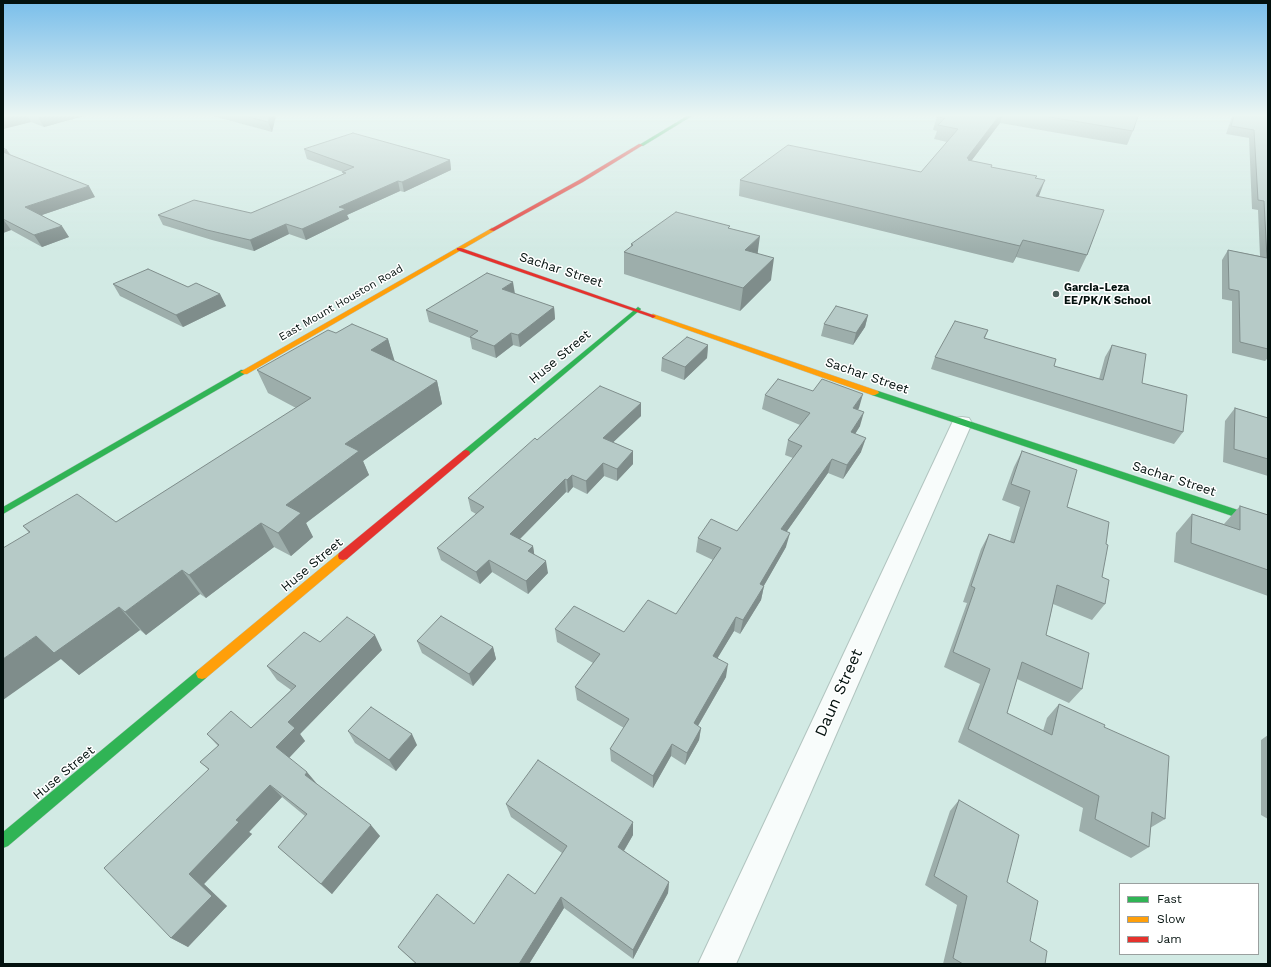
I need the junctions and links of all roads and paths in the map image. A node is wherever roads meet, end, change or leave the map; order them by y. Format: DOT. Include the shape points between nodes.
graph roads {
  1 [pos="614,161"];
  2 [pos="459,249"];
  3 [pos="638,309"];
  4 [pos="962,422"];
  5 [pos="3,511"];
  6 [pos="1268,524"];
  7 [pos="3,841"];
  8 [pos="717,964"];
  1 -- 2 [label="street, East Mount Houston Road"];
  2 -- 3 [label="street, Sachar Street"];
  2 -- 5 [label="street, East Mount Houston Road"];
  3 -- 4 [label="street, Sachar Street"];
  3 -- 7 [label="street, Huse Street"];
  4 -- 6 [label="street, Sachar Street"];
  4 -- 8 [label="street, Daun Street"];
}
